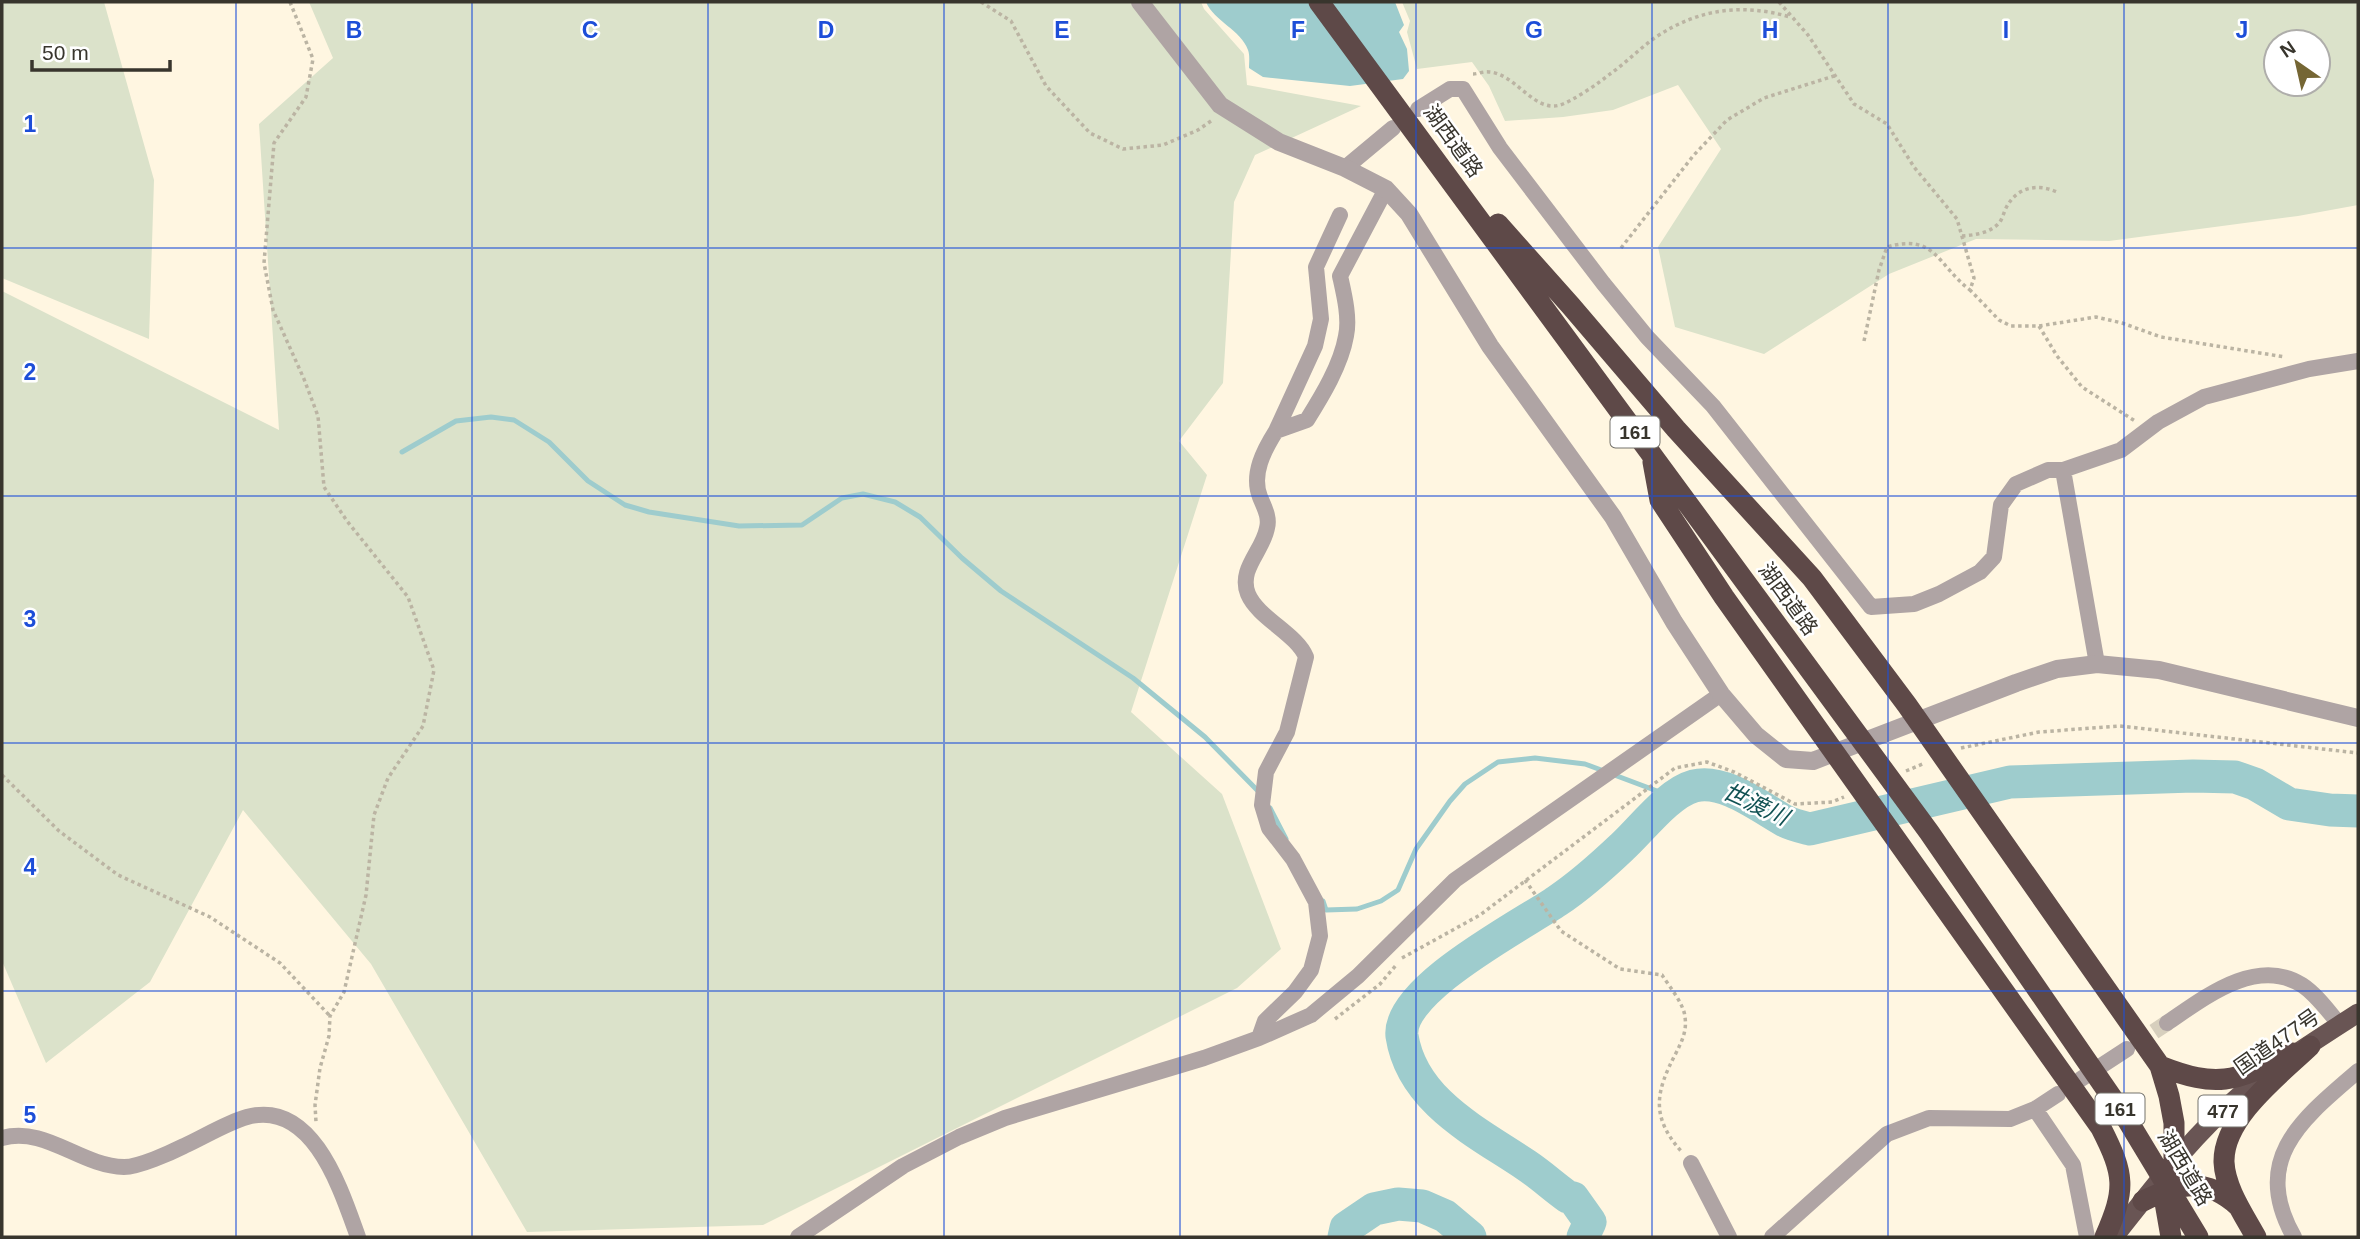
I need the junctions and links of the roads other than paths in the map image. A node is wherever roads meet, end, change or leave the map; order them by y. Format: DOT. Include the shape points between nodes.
graph roads {
  1 [pos="1140,2"];
  2 [pos="1319,2"];
  3 [pos="1404,117"];
  4 [pos="1419,136"];
  5 [pos="1345,168"];
  6 [pos="1386,189"];
  7 [pos="1340,215"];
  8 [pos="2358,361"];
  9 [pos="1276,431"];
  10 [pos="1651,454"];
  11 [pos="2063,470"];
  12 [pos="2097,664"];
  13 [pos="1721,694"];
  14 [pos="2358,718"];
  15 [pos="2358,1013"];
  16 [pos="2167,1023"];
  17 [pos="2340,1025"];
  18 [pos="1259,1038"];
  19 [pos="2310,1045"];
  20 [pos="2127,1049"];
  21 [pos="2160,1066"];
  22 [pos="2358,1071"];
  23 [pos="2081,1079"];
  24 [pos="2058,1094"];
  25 [pos="2035,1109"];
  26 [pos="2101,1128"];
  27 [pos="2,1138"];
  28 [pos="2174,1161"];
  29 [pos="1691,1163"];
  30 [pos="2163,1191"];
  31 [pos="2143,1200"];
  32 [pos="2240,1208"];
  33 [pos="358,1237"];
  34 [pos="797,1237"];
  35 [pos="1729,1237"];
  36 [pos="1772,1237"];
  37 [pos="2087,1237"];
  38 [pos="2105,1237"];
  39 [pos="2114,1237"];
  40 [pos="2171,1237"];
  41 [pos="2198,1237"];
  42 [pos="2256,1237"];
  43 [pos="2294,1237"];
  1 -- 5 [label="street" via="1220,105 1279,142"];
  2 -- 3 [label="highway, 湖西道路 / 161"];
  3 -- 4 [label="highway, 湖西道路 / 161"];
  3 -- 5 [label="street"];
  3 -- 11 [label="street" via="1450,89 1462,89 1500,148 1603,283 1713,406 1871,607 1914,604 1980,572 1994,557 2001,505 2016,484 2048,470"];
  4 -- 10 [label="highway, 湖西道路 / 161"];
  4 -- 21 [label="highway" via="1812,578 1907,705"];
  5 -- 6 [label="street"];
  6 -- 9 [label="street" via="1340,276 1347,335 1319,402 1307,420"];
  6 -- 13 [label="street" via="1409,214 1489,346 1613,517"];
  7 -- 9 [label="street" via="1316,267 1321,319 1315,346"];
  8 -- 11 [label="street" via="2204,397 2158,422 2121,450"];
  9 -- 18 [label="street" via="1259,463 1259,495 1268,525 1244,579 1249,596 1306,657 1287,732 1266,772 1262,805 1269,828 1293,859 1316,902 1321,936 1311,970 1265,1021"];
  10 -- 26 [label="highway" via="1660,500 1724,597"];
  10 -- 41 [label="highway, 湖西道路 / 161" via="1929,832 2122,1112"];
  11 -- 12 [label="street"];
  12 -- 13 [label="street" via="2057,669 2016,683 1813,761 1786,759 1756,735"];
  12 -- 14 [label="street" via="2159,670"];
  13 -- 18 [label="street" via="1455,880 1358,976 1311,1015"];
  15 -- 17 [label="highway, 国道477号 / 477"];
  16 -- 17 [label="street" via="2238,981 2272,975 2304,986"];
  17 -- 19 [label="highway, 国道477号 / 477"];
  18 -- 34 [label="street" via="1005,1118 959,1137 903,1166"];
  19 -- 21 [label="highway" via="2228,1079 2200,1080"];
  19 -- 28 [label="highway, 国道477号 / 477" via="2236,1098"];
  19 -- 32 [label="highway" via="2234,1125 2224,1161"];
  20 -- 23 [label="street"];
  21 -- 28 [label="highway" via="2174,1123"];
  22 -- 43 [label="street" via="2309,1114 2282,1152 2276,1178 2279,1202"];
  24 -- 25 [label="street"];
  25 -- 36 [label="street" via="2010,1118 1929,1118 1887,1134"];
  25 -- 37 [label="street" via="2073,1165"];
  26 -- 28 [label="highway" via="2133,1154"];
  26 -- 38 [label="highway" via="2118,1161 2120,1180 2116,1210"];
  27 -- 33 [label="street" via="28,1135 103,1165 127,1167 174,1151 245,1117 281,1116 303,1129 318,1147"];
  28 -- 30 [label="highway"];
  28 -- 31 [label="highway, 国道477号 / 477"];
  29 -- 35 [label="street"];
  30 -- 31 [label="highway"];
  30 -- 32 [label="highway" via="2203,1186 2224,1194"];
  30 -- 40 [label="highway"];
  31 -- 39 [label="highway, 国道477号 / 477"];
  32 -- 42 [label="highway"];
}
